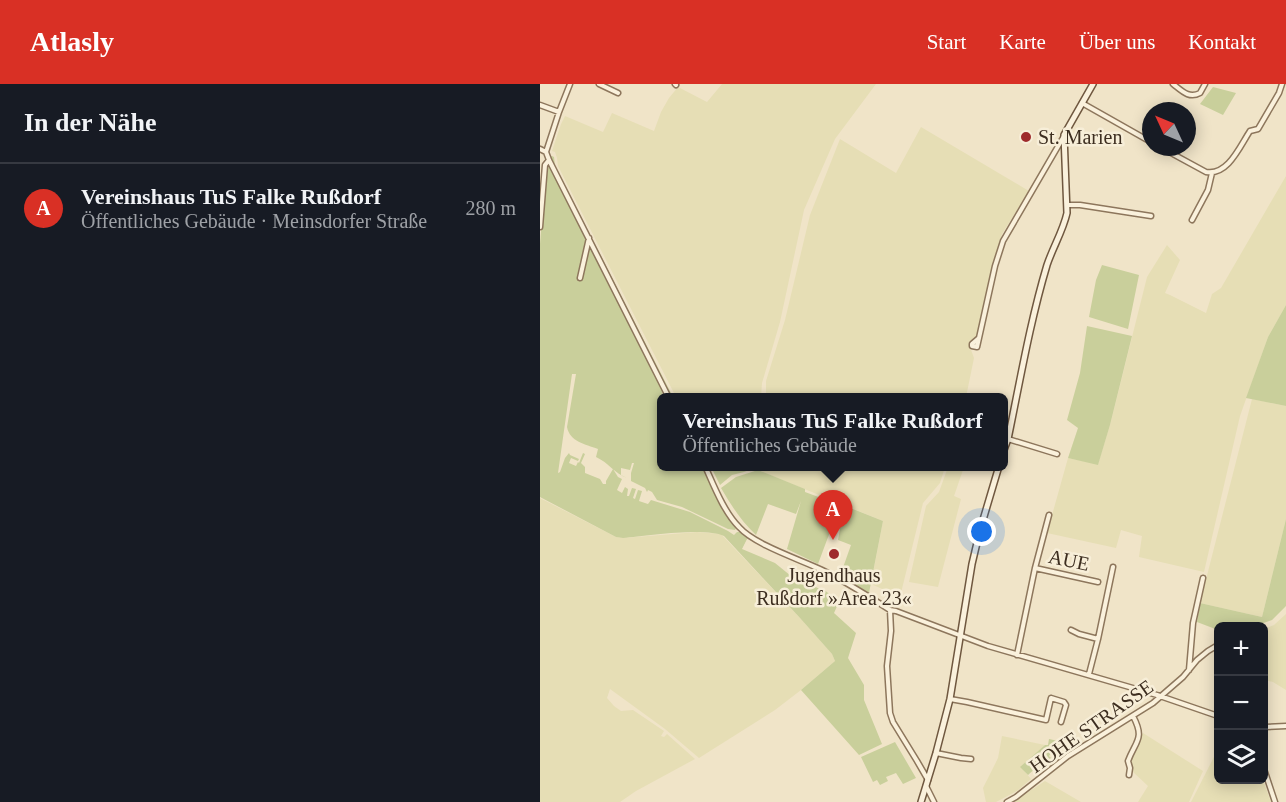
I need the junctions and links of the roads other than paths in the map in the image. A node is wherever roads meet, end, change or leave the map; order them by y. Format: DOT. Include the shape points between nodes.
graph roads {
  1 [pos="570,84"];
  2 [pos="599,84"];
  3 [pos="1093,84"];
  4 [pos="1173,84"];
  5 [pos="1204,84"];
  6 [pos="1282,84"];
  7 [pos="618,93"];
  8 [pos="1082,103"];
  9 [pos="540,105"];
  10 [pos="559,112"];
  11 [pos="1064,135"];
  12 [pos="1142,137"];
  13 [pos="540,148"];
  14 [pos="546,152"];
  15 [pos="1177,156"];
  16 [pos="549,160"];
  17 [pos="1212,173"];
  18 [pos="1068,205"];
  19 [pos="1151,216"];
  20 [pos="1192,220"];
  21 [pos="540,227"];
  22 [pos="589,238"];
  23 [pos="580,279"];
  24 [pos="979,338"];
  25 [pos="666,393"];
  26 [pos="1008,439"];
  27 [pos="1057,454"];
  28 [pos="708,471"];
  29 [pos="998,471"];
  30 [pos="1050,515"];
  31 [pos="1113,567"];
  32 [pos="1035,568"];
  33 [pos="1203,578"];
  34 [pos="1098,582"];
  35 [pos="890,610"];
  36 [pos="1071,630"];
  37 [pos="960,635"];
  38 [pos="1098,639"];
  39 [pos="1214,647"];
  40 [pos="1017,655"];
  41 [pos="1189,670"];
  42 [pos="1089,674"];
  43 [pos="1161,696"];
  44 [pos="950,699"];
  45 [pos="1214,715"];
  46 [pos="1133,716"];
  47 [pos="1061,722"];
  48 [pos="1286,726"];
  49 [pos="1268,727"];
  50 [pos="1139,735"];
  51 [pos="1131,740"];
  52 [pos="936,753"];
  53 [pos="971,759"];
  54 [pos="1129,775"];
  55 [pos="927,783"];
  56 [pos="1268,783"];
  57 [pos="921,802"];
  58 [pos="934,802"];
  59 [pos="1007,802"];
  60 [pos="1275,802"];
  1 -- 10 [label="street"];
  2 -- 7 [label="street"];
  3 -- 8 [label="main road"];
  4 -- 5 [label="street" via="1191,96 1200,93"];
  6 -- 17 [label="street" via="1258,129 1250,131 1227,165"];
  8 -- 11 [label="main road"];
  8 -- 12 [label="street"];
  9 -- 10 [label="street"];
  10 -- 14 [label="street"];
  11 -- 18 [label="main road"];
  11 -- 24 [label="street" via="1003,241"];
  13 -- 14 [label="street"];
  14 -- 16 [label="street"];
  15 -- 17 [label="street"];
  16 -- 21 [label="street" via="545,165"];
  16 -- 22 [label="street"];
  17 -- 20 [label="street"];
  18 -- 19 [label="street"];
  18 -- 26 [label="main road" via="1065,225 1048,262 1039,295"];
  22 -- 23 [label="street"];
  22 -- 25 [label="street"];
  26 -- 27 [label="street"];
  28 -- 35 [label="street" via="735,524 744,533 832,575"];
  29 -- 37 [label="main road" via="972,564"];
  30 -- 32 [label="street"];
  31 -- 38 [label="street"];
  32 -- 34 [label="street, AUE"];
  32 -- 40 [label="street"];
  33 -- 41 [label="street" via="1193,623"];
  35 -- 37 [label="street"];
  35 -- 55 [label="street" via="890,713"];
  36 -- 38 [label="street"];
  37 -- 40 [label="street"];
  37 -- 44 [label="main road"];
  38 -- 42 [label="street"];
  39 -- 41 [label="street, HOHE STRASSE"];
  40 -- 42 [label="street"];
  41 -- 43 [label="street, HOHE STRASSE"];
  42 -- 43 [label="street"];
  43 -- 45 [label="street"];
  43 -- 46 [label="street, HOHE STRASSE"];
  44 -- 47 [label="street" via="1046,720 1051,699 1066,705"];
  44 -- 52 [label="main road"];
  46 -- 50 [label="street"];
  46 -- 59 [label="street, HOHE STRASSE" via="1068,756"];
  48 -- 49 [label="street"];
  50 -- 51 [label="street"];
  50 -- 54 [label="street" via="1128,761"];
  52 -- 53 [label="street"];
  52 -- 55 [label="main road"];
  55 -- 57 [label="main road"];
  55 -- 58 [label="street"];
  56 -- 60 [label="street"];
}
